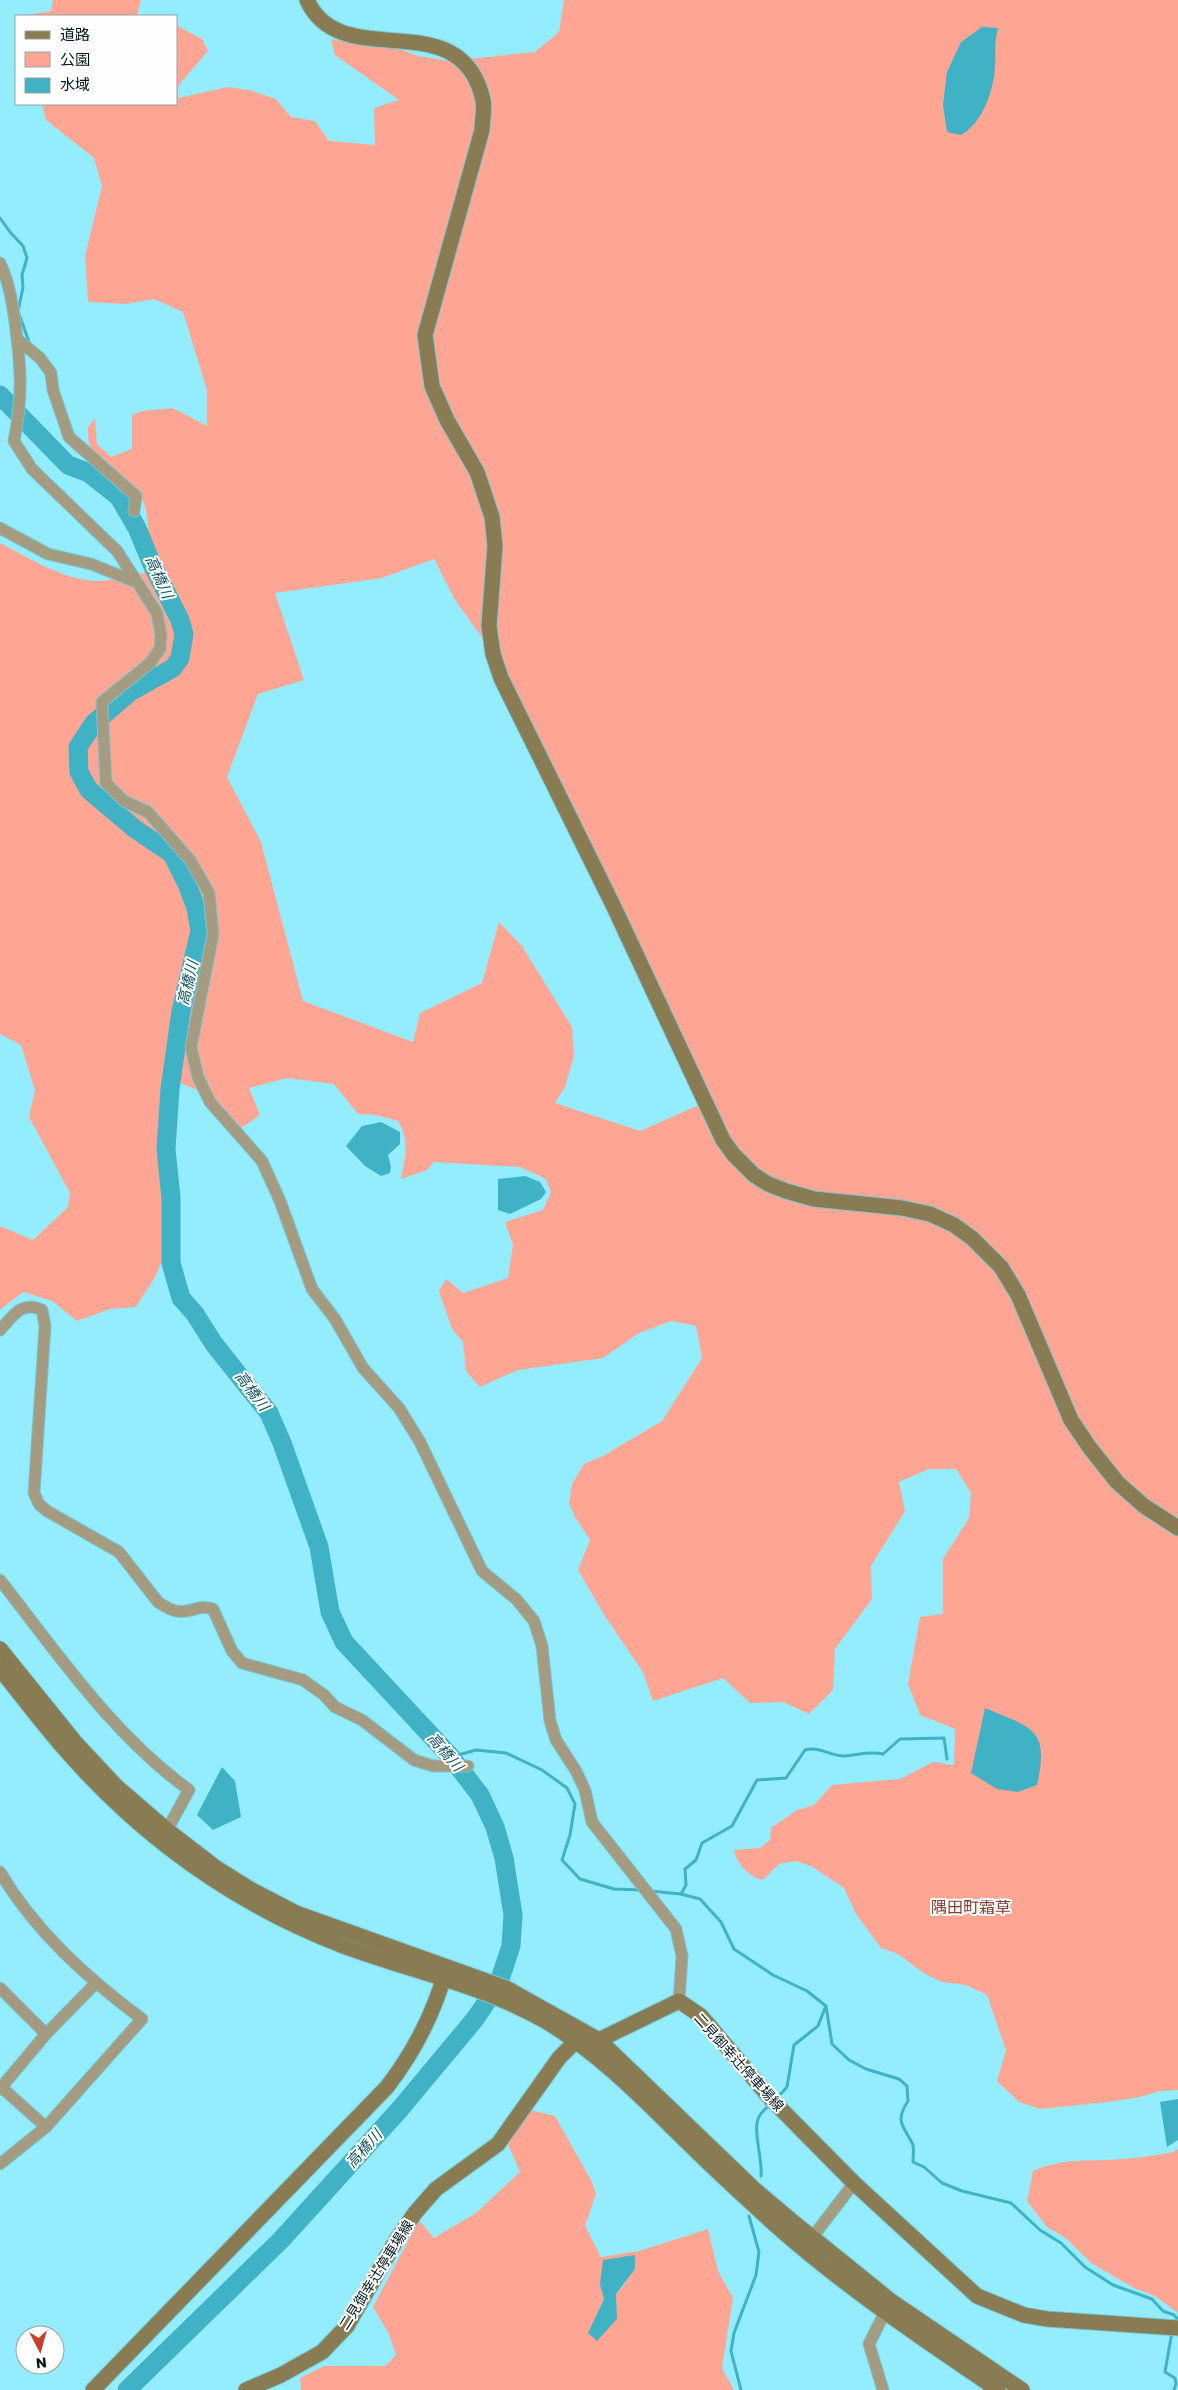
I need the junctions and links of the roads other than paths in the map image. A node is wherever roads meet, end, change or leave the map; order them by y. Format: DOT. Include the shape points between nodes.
graph roads {
  1 [pos="308,0"];
  2 [pos="0,263"];
  3 [pos="17,339"];
  4 [pos="134,511"];
  5 [pos="0,528"];
  6 [pos="136,582"];
  7 [pos="0,1330"];
  8 [pos="1178,1528"];
  9 [pos="0,1580"];
  10 [pos="0,1649"];
  11 [pos="0,1669"];
  12 [pos="468,1766"];
  13 [pos="167,1830"];
  14 [pos="0,1872"];
  15 [pos="13,1894"];
  16 [pos="0,1895"];
  17 [pos="446,1972"];
  18 [pos="95,1984"];
  19 [pos="0,1988"];
  20 [pos="503,1994"];
  21 [pos="679,2001"];
  22 [pos="46,2034"];
  23 [pos="599,2040"];
  24 [pos="575,2042"];
  25 [pos="1,2087"];
  26 [pos="46,2127"];
  27 [pos="0,2164"];
  28 [pos="854,2182"];
  29 [pos="808,2243"];
  30 [pos="888,2306"];
  31 [pos="1173,2327"];
  32 [pos="93,2390"];
  33 [pos="246,2390"];
  34 [pos="883,2390"];
  35 [pos="998,2390"];
  36 [pos="1022,2390"];
  1 -- 8 [label="street" via="312,10 329,26 352,34 436,41 451,48 474,74 484,101 482,130 425,335 432,386 477,472 492,517 495,546 489,626 493,654 501,678 613,905 723,1140 754,1175 768,1184 814,1199 930,1214 972,1238 1001,1266 1018,1295 1071,1420 1090,1448 1117,1482 1144,1506"];
  2 -- 3 [label="street" via="6,276"];
  3 -- 4 [label="street" via="40,358 51,373 69,438 136,496"];
  3 -- 6 [label="street" via="21,372 20,409 14,441 32,469 117,551"];
  5 -- 6 [label="street" via="48,554 91,564"];
  6 -- 21 [label="street" via="157,613 160,649 150,663 102,702 106,783 124,801 148,812 190,860 209,893 213,934 191,1047 198,1077 210,1102 262,1161 312,1289 335,1319 363,1368 399,1408 420,1442 482,1571 517,1600 534,1621 542,1646 547,1703 556,1740 585,1790 592,1822 676,1930 682,1956"];
  7 -- 12 [label="street" via="20,1308 28,1306 42,1310 45,1326 34,1493 39,1504 119,1552 158,1602 167,1608 178,1613 207,1607 213,1609 232,1652 242,1663 303,1680 324,1694 335,1707 362,1720 414,1760 432,1766"];
  9 -- 13 [label="street" via="113,1722 164,1772 188,1790"];
  10 -- 13 [label="street" via="75,1742 117,1787"];
  11 -- 17 [label="street" via="62,1747 101,1788 202,1873 245,1900 342,1945"];
  13 -- 17 [label="street" via="250,1889 296,1912"];
  14 -- 15 [label="street"];
  15 -- 16 [label="street"];
  15 -- 18 [label="street"];
  17 -- 20 [label="street"];
  17 -- 32 [label="street" via="413,2050 387,2087"];
  18 -- 22 [label="street"];
  18 -- 26 [label="street" via="142,2019"];
  19 -- 22 [label="street"];
  20 -- 23 [label="street"];
  20 -- 24 [label="street"];
  21 -- 23 [label="street"];
  21 -- 28 [label="street, 二見御幸辻停車場線" via="701,2016 774,2102"];
  22 -- 25 [label="street"];
  23 -- 24 [label="street"];
  23 -- 29 [label="street"];
  24 -- 29 [label="street" via="605,2062 734,2186"];
  24 -- 33 [label="street, 二見御幸辻停車場線" via="498,2144 436,2190 415,2213 347,2326 322,2352"];
  25 -- 26 [label="street"];
  26 -- 27 [label="street"];
  28 -- 29 [label="street"];
  28 -- 31 [label="street, 二見御幸辻停車場線" via="977,2296 1024,2315 1047,2319"];
  29 -- 30 [label="street"];
  30 -- 34 [label="street" via="868,2344"];
  30 -- 35 [label="street"];
  30 -- 36 [label="street"];
}
